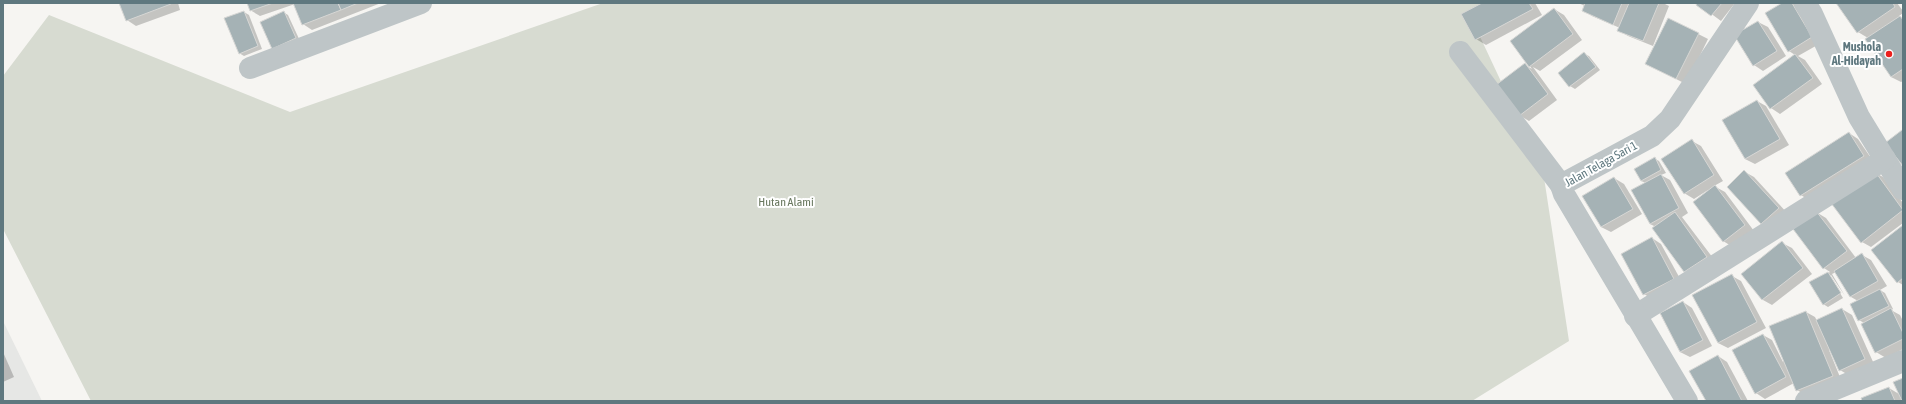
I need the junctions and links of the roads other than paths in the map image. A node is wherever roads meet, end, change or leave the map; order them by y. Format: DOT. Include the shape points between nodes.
graph roads {
  1 [pos="421,3"];
  2 [pos="1748,3"];
  3 [pos="1805,3"];
  4 [pos="1460,52"];
  5 [pos="250,68"];
  6 [pos="1885,159"];
  7 [pos="1561,186"];
  8 [pos="1903,189"];
  9 [pos="1635,316"];
  10 [pos="1903,361"];
  11 [pos="1687,401"];
  12 [pos="1806,401"];
  1 -- 5 [label="street"];
  2 -- 7 [label="street, Jalan Telaga Sari 1" via="1660,130"];
  3 -- 6 [label="street" via="1859,117"];
  4 -- 7 [label="street"];
  6 -- 8 [label="street"];
  6 -- 9 [label="street"];
  7 -- 9 [label="street, Jalan Telaga Sari 1"];
  9 -- 11 [label="street, Jalan Telaga Sari 1"];
  10 -- 12 [label="street"];
}
